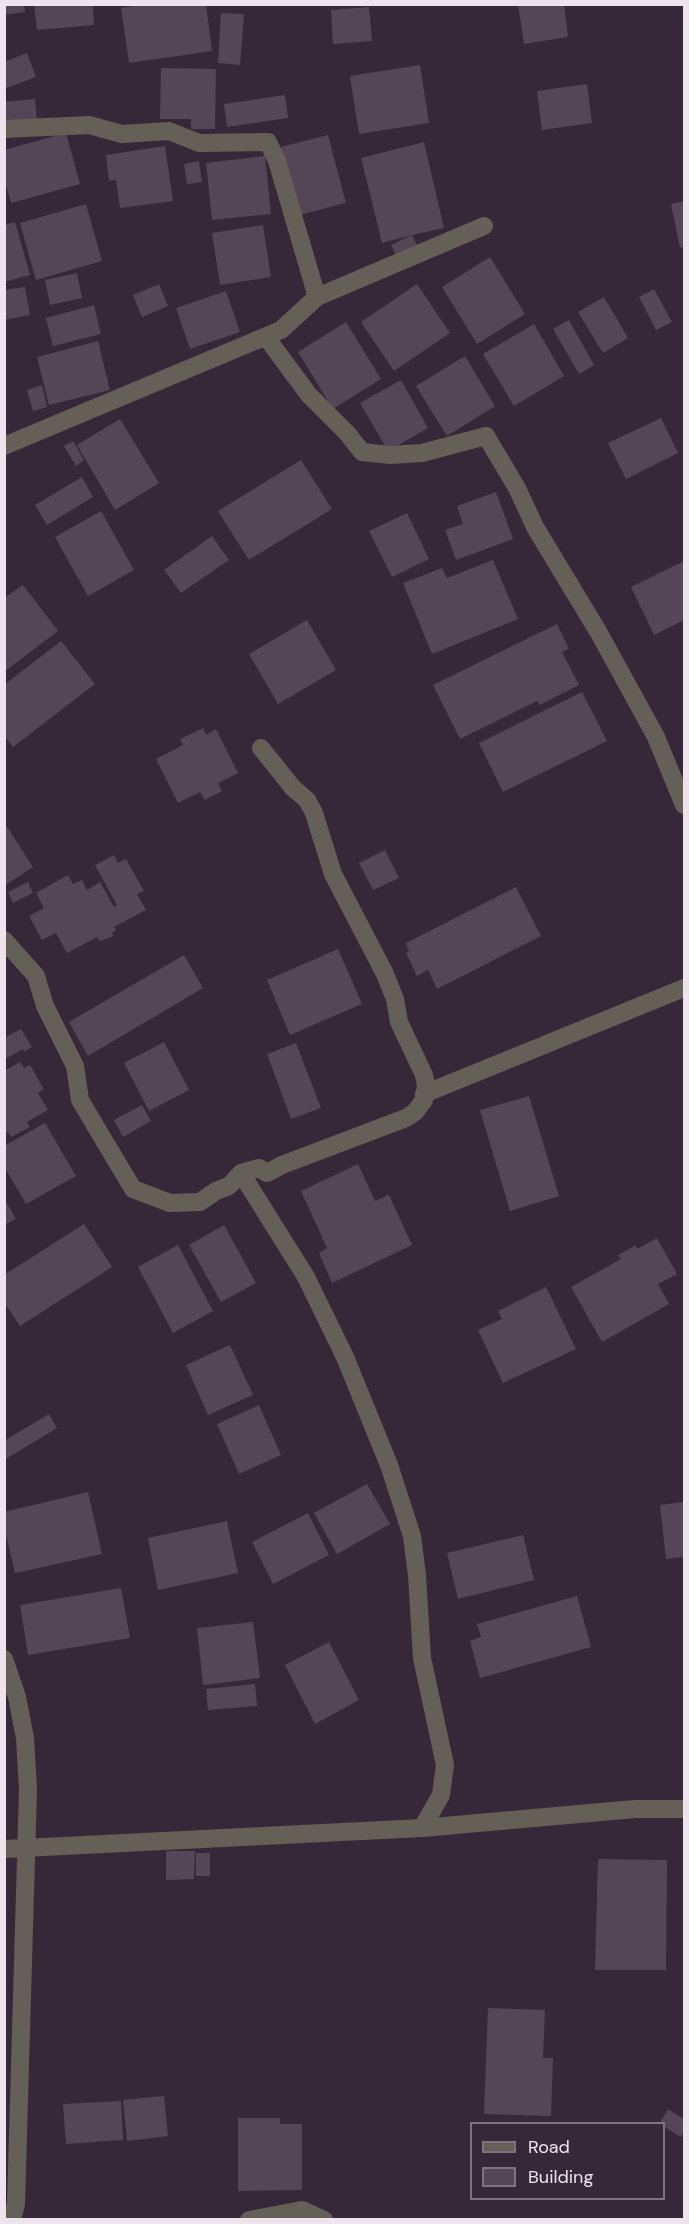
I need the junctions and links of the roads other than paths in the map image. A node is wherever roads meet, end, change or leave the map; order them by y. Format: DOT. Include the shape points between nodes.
graph roads {
  1 [pos="4,129"];
  2 [pos="484,226"];
  3 [pos="317,297"];
  4 [pos="266,337"];
  5 [pos="4,446"];
  6 [pos="261,748"];
  7 [pos="684,805"];
  8 [pos="4,940"];
  9 [pos="684,988"];
  10 [pos="424,1094"];
  11 [pos="241,1173"];
  12 [pos="4,1659"];
  13 [pos="684,1809"];
  14 [pos="422,1828"];
  15 [pos="26,1848"];
  16 [pos="4,1849"];
  17 [pos="12,2220"];
  18 [pos="249,2220"];
  19 [pos="324,2220"];
  1 -- 3 [label="street" via="89,125 122,134 169,131 199,142 268,142"];
  2 -- 3 [label="street"];
  3 -- 4 [label="street" via="281,330"];
  4 -- 5 [label="street"];
  4 -- 7 [label="street" via="309,394 362,452 422,453 486,436 656,737"];
  6 -- 10 [label="street" via="307,800 333,874 395,999 399,1022 424,1075"];
  8 -- 11 [label="street" via="36,976 45,1006 75,1066 80,1100 133,1189 170,1203 200,1202 229,1186"];
  9 -- 10 [label="street"];
  10 -- 11 [label="street" via="415,1112 406,1118 267,1173 259,1168"];
  11 -- 14 [label="street" via="306,1276 345,1357 389,1464 412,1536 422,1658 445,1765 441,1795"];
  12 -- 15 [label="street" via="25,1738"];
  13 -- 14 [label="street" via="635,1809"];
  14 -- 15 [label="street"];
  15 -- 16 [label="street"];
  15 -- 17 [label="street" via="16,2204"];
  18 -- 19 [label="street" via="302,2210"];
}
